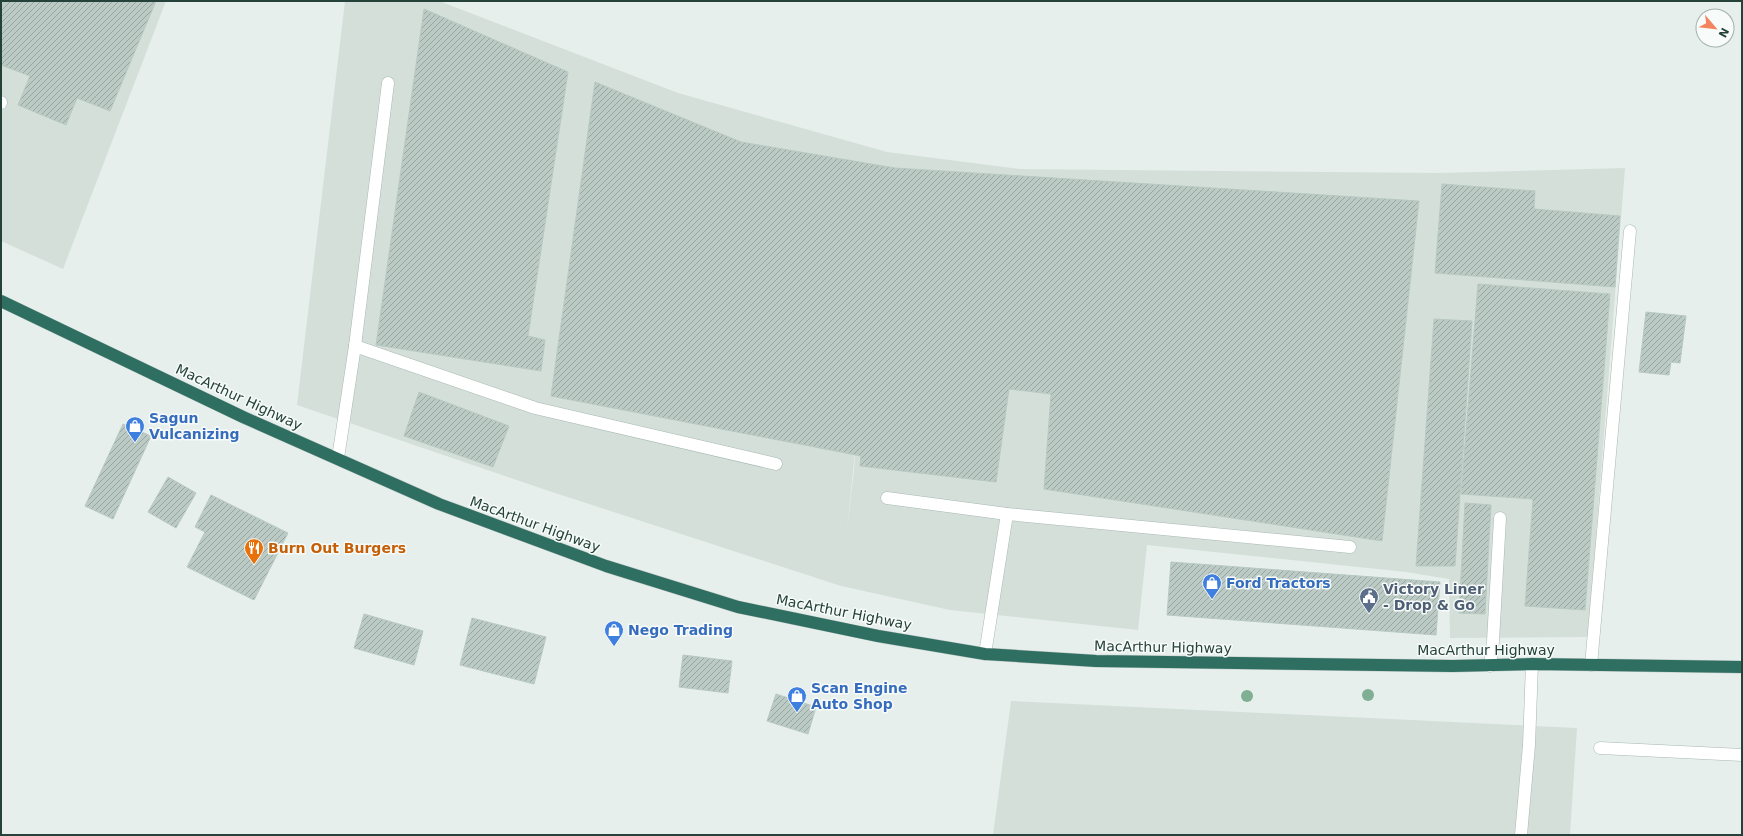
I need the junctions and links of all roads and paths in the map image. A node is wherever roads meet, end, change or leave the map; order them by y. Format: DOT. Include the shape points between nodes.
graph roads {
  1 [pos="388,84"];
  2 [pos="1630,231"];
  3 [pos="1,301"];
  4 [pos="355,346"];
  5 [pos="338,458"];
  6 [pos="776,464"];
  7 [pos="887,498"];
  8 [pos="1007,514"];
  9 [pos="1500,518"];
  10 [pos="1350,547"];
  11 [pos="985,654"];
  12 [pos="1532,664"];
  13 [pos="1591,665"];
  14 [pos="1490,666"];
  15 [pos="1742,667"];
  16 [pos="1600,748"];
  17 [pos="1742,756"];
  18 [pos="1521,835"];
  1 -- 4 [label="lane"];
  2 -- 13 [label="lane"];
  3 -- 5 [label="highway, MacArthur Highway" via="243,417"];
  4 -- 5 [label="lane"];
  4 -- 6 [label="lane" via="535,408"];
  5 -- 11 [label="highway, MacArthur Highway" via="439,504 514,533 606,566 738,607 878,636"];
  7 -- 8 [label="lane"];
  8 -- 10 [label="lane"];
  8 -- 11 [label="lane"];
  9 -- 14 [label="lane" via="1494,642"];
  11 -- 14 [label="highway, MacArthur Highway" via="1180,663"];
  12 -- 13 [label="highway, MacArthur Highway"];
  12 -- 14 [label="highway, MacArthur Highway"];
  12 -- 18 [label="lane" via="1529,745"];
  13 -- 15 [label="highway, MacArthur Highway"];
  16 -- 17 [label="lane"];
}
